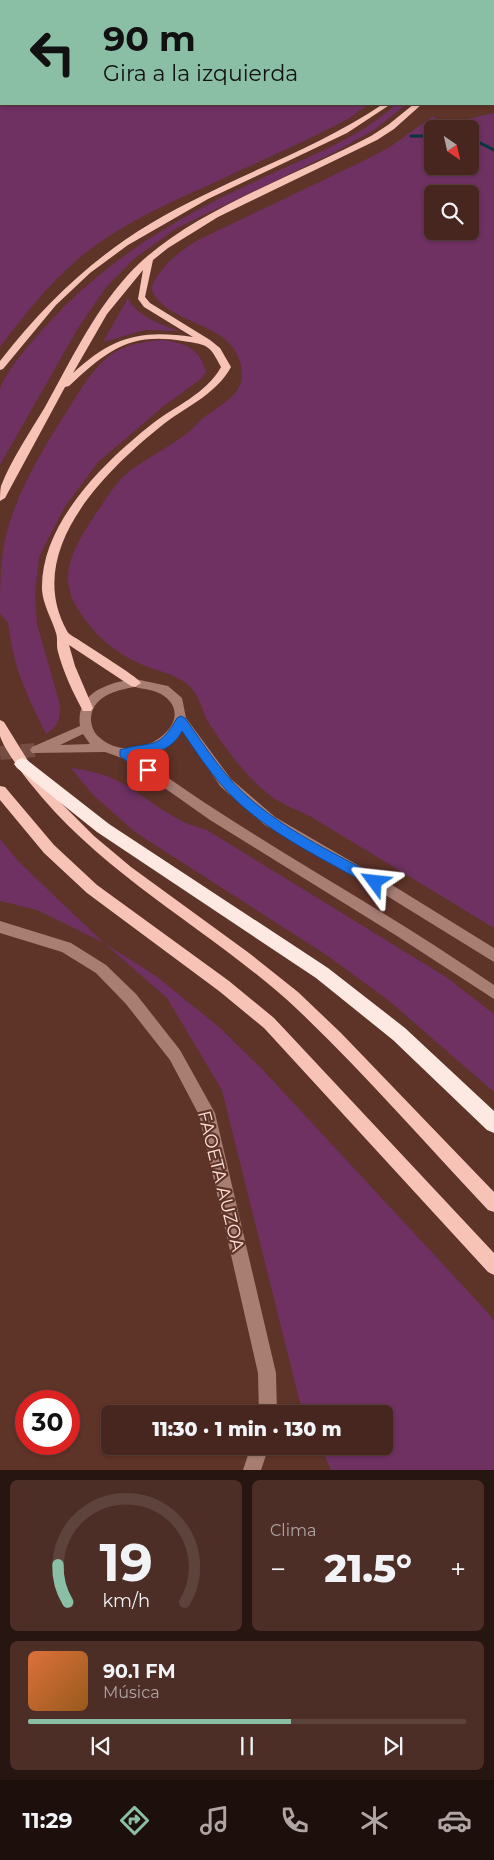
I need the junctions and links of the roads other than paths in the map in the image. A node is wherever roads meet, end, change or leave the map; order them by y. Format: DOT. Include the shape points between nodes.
graph roads {
  1 [pos="379,105"];
  2 [pos="386,105"];
  3 [pos="417,105"];
  4 [pos="372,114"];
  5 [pos="150,259"];
  6 [pos="207,342"];
  7 [pos="12,352"];
  8 [pos="0,367"];
  9 [pos="0,375"];
  10 [pos="58,391"];
  11 [pos="0,498"];
  12 [pos="62,634"];
  13 [pos="135,682"];
  14 [pos="87,708"];
  15 [pos="181,720"];
  16 [pos="0,724"];
  17 [pos="86,728"];
  18 [pos="104,748"];
  19 [pos="124,753"];
  20 [pos="22,764"];
  21 [pos="0,791"];
  22 [pos="0,927"];
  23 [pos="494,956"];
  24 [pos="494,993"];
  25 [pos="494,1124"];
  26 [pos="494,1204"];
  27 [pos="494,1266"];
  28 [pos="268,1405"];
  29 [pos="257,1455"];
  30 [pos="252,1470"];
  1 -- 4 [label="street"];
  2 -- 4 [label="main road"];
  3 -- 5 [label="main road" via="374,138 204,222"];
  4 -- 7 [label="main road" via="329,140 206,197 153,226 93,268 61,296"];
  5 -- 6 [label="main road" via="141,297 147,305"];
  5 -- 10 [label="main road" via="136,270 109,302 82,344"];
  6 -- 10 [label="main road" via="157,334 118,343 98,354"];
  6 -- 12 [label="main road" via="223,358 226,367 221,378 164,418 110,467 81,502 58,540 48,590"];
  7 -- 8 [label="main road"];
  7 -- 9 [label="main road"];
  10 -- 11 [label="main road"];
  12 -- 13 [label="main road"];
  12 -- 14 [label="main road" via="64,650"];
  13 -- 14 [label="street" via="105,690"];
  13 -- 15 [label="street" via="161,688 172,695 179,704"];
  14 -- 17 [label="street"];
  15 -- 19 [label="street" via="174,735 165,743 152,750"];
  15 -- 23 [label="street" via="226,783 270,821"];
  16 -- 20 [label="main road"];
  17 -- 18 [label="street" via="92,739"];
  17 -- 18 [label="street" via="36,750"];
  18 -- 19 [label="street"];
  19 -- 24 [label="street" via="224,824 401,930"];
  20 -- 25 [label="highway" via="111,834 322,973 399,1034"];
  20 -- 26 [label="main road" via="51,802 104,853 283,988 324,1026"];
  21 -- 27 [label="main road" via="49,849 92,890 224,986 269,1024"];
  22 -- 28 [label="street, FAOETA AUZOA" via="66,946 101,969 131,999 175,1055 207,1113 267,1373"];
  29 -- 30 [label="street"];
}
